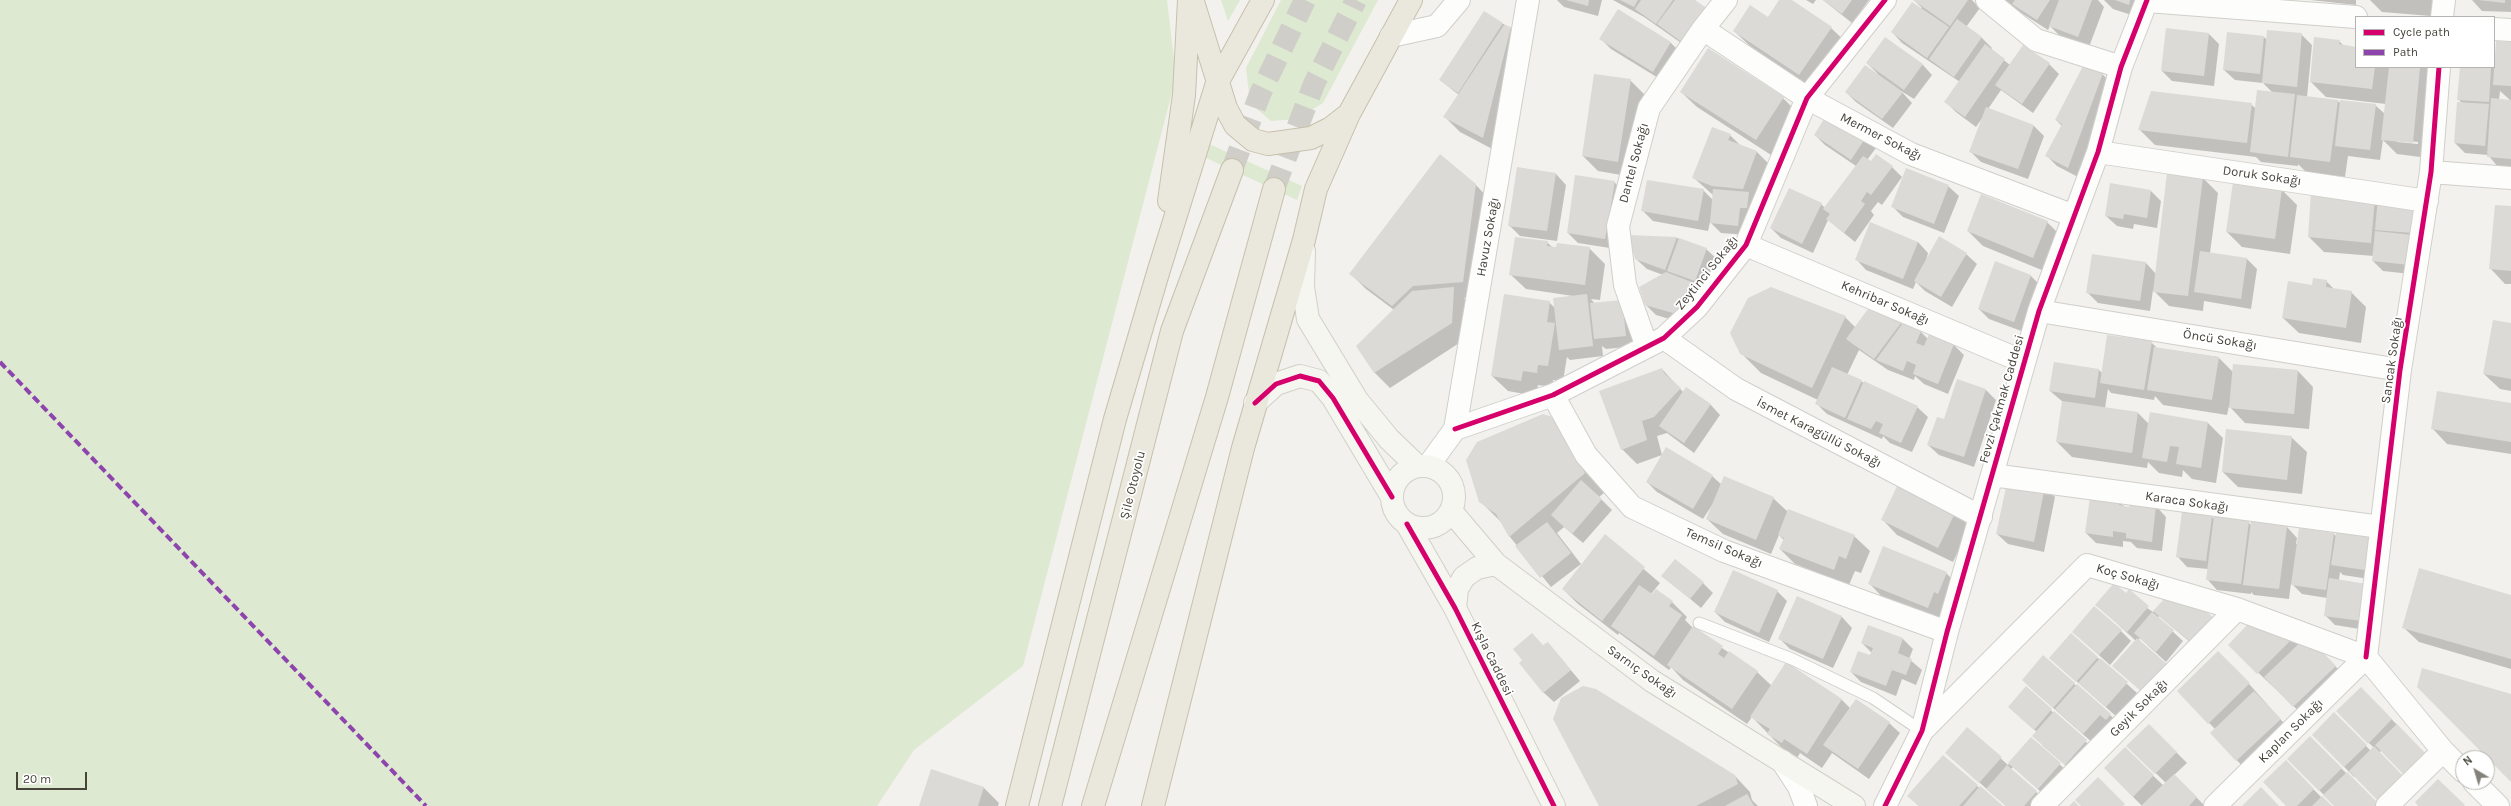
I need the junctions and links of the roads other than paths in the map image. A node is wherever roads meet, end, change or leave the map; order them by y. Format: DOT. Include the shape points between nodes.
graph roads {
  1 [pos="1189,0"];
  2 [pos="1193,0"];
  3 [pos="1263,0"];
  4 [pos="1411,0"];
  5 [pos="1459,0"];
  6 [pos="1528,0"];
  7 [pos="1885,0"];
  8 [pos="1987,0"];
  9 [pos="2147,0"];
  10 [pos="2444,0"];
  11 [pos="1722,2"];
  12 [pos="2442,16"];
  13 [pos="2355,18"];
  14 [pos="1703,28"];
  15 [pos="2495,28"];
  16 [pos="2511,30"];
  17 [pos="1391,36"];
  18 [pos="2121,68"];
  19 [pos="2438,68"];
  20 [pos="1217,83"];
  21 [pos="1807,98"];
  22 [pos="1349,114"];
  23 [pos="2098,152"];
  24 [pos="1232,170"];
  25 [pos="2431,172"];
  26 [pos="2511,178"];
  27 [pos="1274,189"];
  28 [pos="2427,201"];
  29 [pos="2074,216"];
  30 [pos="1304,240"];
  31 [pos="1746,245"];
  32 [pos="1158,273"];
  33 [pos="2039,311"];
  34 [pos="1655,342"];
  35 [pos="2024,362"];
  36 [pos="2400,370"];
  37 [pos="1553,395"];
  38 [pos="1255,403"];
  39 [pos="1455,429"];
  40 [pos="1423,466"];
  41 [pos="1992,475"];
  42 [pos="1392,497"];
  43 [pos="1451,511"];
  44 [pos="1981,517"];
  45 [pos="1407,524"];
  46 [pos="2381,528"];
  47 [pos="1496,564"];
  48 [pos="1455,608"];
  49 [pos="2237,609"];
  50 [pos="1699,623"];
  51 [pos="1947,632"];
  52 [pos="2366,657"];
  53 [pos="1922,731"];
  54 [pos="2443,751"];
  55 [pos="1782,761"];
  56 [pos="2455,763"];
  57 [pos="2482,790"];
  58 [pos="1017,806"];
  59 [pos="1050,806"];
  60 [pos="1093,806"];
  61 [pos="1152,806"];
  62 [pos="1554,806"];
  63 [pos="1806,806"];
  64 [pos="1854,806"];
  65 [pos="1885,806"];
  66 [pos="2042,806"];
  67 [pos="2215,806"];
  68 [pos="2387,806"];
  69 [pos="2498,806"];
  1 -- 32 [label="highway" via="1182,111"];
  2 -- 20 [label="highway"];
  3 -- 20 [label="highway"];
  4 -- 17 [label="highway"];
  5 -- 17 [label="street" via="1437,26"];
  6 -- 39 [label="street, Havuz Sokağı"];
  7 -- 21 [label="street, Zeytinci Sokağı"];
  8 -- 18 [label="street" via="2036,40"];
  9 -- 13 [label="street"];
  9 -- 18 [label="street, Fevzi Çakmak Caddesi"];
  10 -- 12 [label="street"];
  11 -- 14 [label="street, Dantel Sokağı"];
  14 -- 21 [label="street, Mermer Sokağı"];
  14 -- 34 [label="street, Dantel Sokağı" via="1649,108 1618,226 1625,285"];
  15 -- 16 [label="street"];
  17 -- 22 [label="highway"];
  18 -- 23 [label="street, Fevzi Çakmak Caddesi"];
  19 -- 25 [label="street, Sancak Sokağı"];
  20 -- 22 [label="highway" via="1234,125 1253,140 1268,144 1311,138 1331,128"];
  20 -- 32 [label="highway"];
  21 -- 29 [label="street, Mermer Sokağı" via="1911,154"];
  21 -- 31 [label="street, Zeytinci Sokağı"];
  22 -- 30 [label="highway" via="1316,189"];
  23 -- 28 [label="street, Doruk Sokağı"];
  23 -- 29 [label="street, Fevzi Çakmak Caddesi"];
  24 -- 59 [label="highway, Şile Otoyolu" via="1172,331"];
  25 -- 26 [label="street"];
  25 -- 28 [label="street, Sancak Sokağı"];
  27 -- 60 [label="highway" via="1217,397"];
  28 -- 36 [label="street, Sancak Sokağı"];
  29 -- 33 [label="street, Fevzi Çakmak Caddesi"];
  30 -- 38 [label="highway"];
  30 -- 40 [label="street" via="1303,287 1308,319 1358,400 1389,439"];
  31 -- 34 [label="street, Zeytinci Sokağı" via="1697,307"];
  31 -- 35 [label="street, Kehribar Sokağı"];
  32 -- 58 [label="highway" via="1115,419"];
  33 -- 35 [label="street, Fevzi Çakmak Caddesi"];
  33 -- 36 [label="street, Öncü Sokağı"];
  34 -- 37 [label="street, Zeytinci Sokağı"];
  34 -- 44 [label="street, İsmet Karagüllü Sokağı" via="1736,389"];
  35 -- 41 [label="street, Fevzi Çakmak Caddesi"];
  36 -- 46 [label="street, Sancak Sokağı"];
  37 -- 39 [label="street, Zeytinci Sokağı"];
  37 -- 51 [label="street, Temsil Sokağı" via="1586,456 1632,507 1724,551"];
  38 -- 42 [label="street" via="1276,384 1300,376 1319,381 1333,398"];
  38 -- 61 [label="highway"];
  39 -- 40 [label="street, Havuz Sokağı"];
  40 -- 42 [label="street" via="1407,470 1399,477"];
  40 -- 43 [label="street" via="1446,475 1451,483 1454,502"];
  41 -- 44 [label="street, Fevzi Çakmak Caddesi"];
  41 -- 46 [label="street, Karaca Sokağı"];
  42 -- 45 [label="street" via="1394,508"];
  43 -- 45 [label="street" via="1441,522 1428,528"];
  43 -- 47 [label="street, Sarnıç Sokağı"];
  44 -- 51 [label="street, Fevzi Çakmak Caddesi"];
  45 -- 48 [label="street, Kışla Caddesi"];
  46 -- 52 [label="street, Sancak Sokağı"];
  47 -- 48 [label="street" via="1477,568 1464,577 1457,589"];
  47 -- 55 [label="street, Sarnıç Sokağı" via="1652,681"];
  48 -- 62 [label="street, Kışla Caddesi"];
  49 -- 52 [label="street, Koç Sokağı"];
  49 -- 53 [label="street, Koç Sokağı" via="2087,565"];
  49 -- 66 [label="street, Geyik Sokağı"];
  50 -- 53 [label="lane" via="1792,658 1873,698"];
  51 -- 53 [label="street, Fevzi Çakmak Caddesi"];
  52 -- 54 [label="street"];
  52 -- 67 [label="street, Kaplan Sokağı"];
  53 -- 65 [label="street, Fevzi Çakmak Caddesi"];
  54 -- 56 [label="street"];
  54 -- 68 [label="street"];
  55 -- 63 [label="street" via="1799,787"];
  55 -- 64 [label="street, Sarnıç Sokağı"];
  57 -- 69 [label="street"];
}
